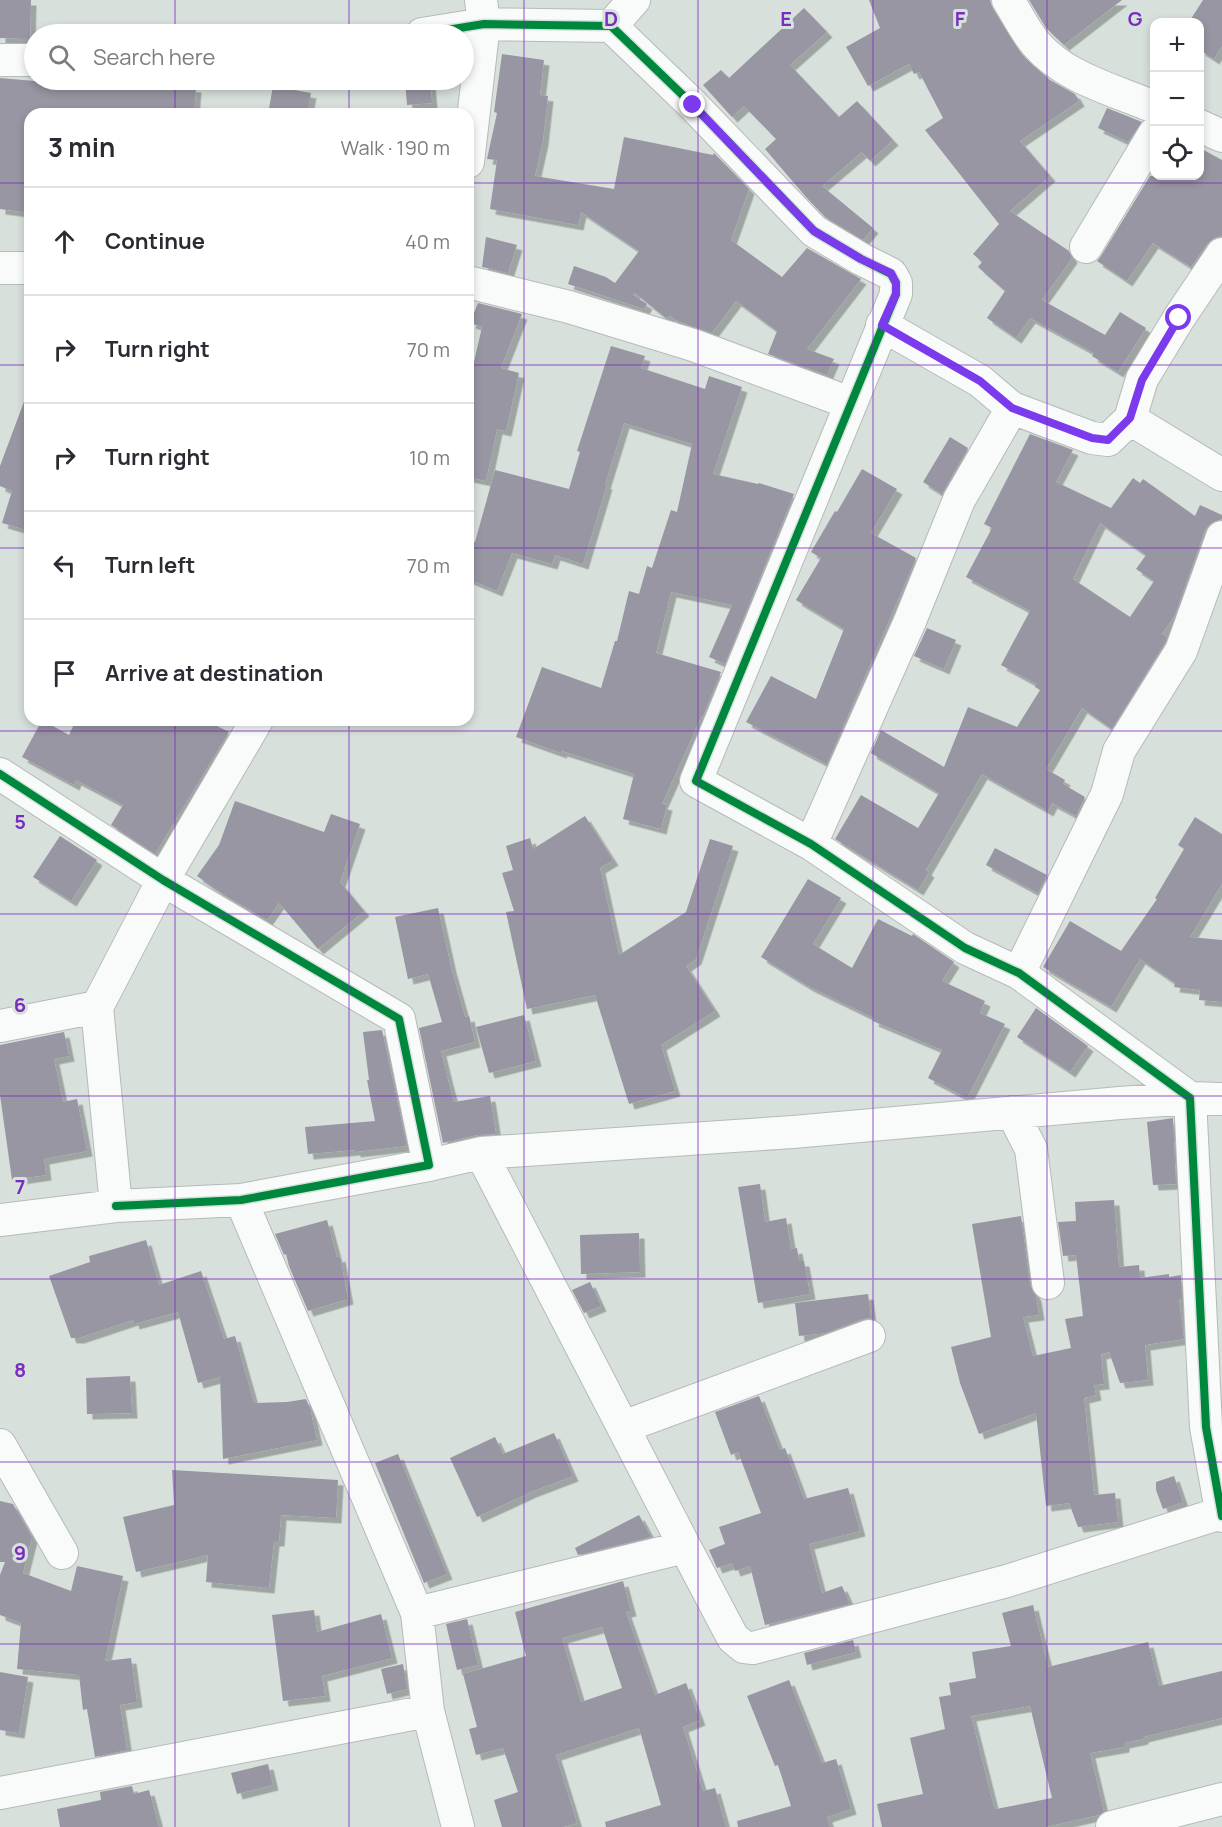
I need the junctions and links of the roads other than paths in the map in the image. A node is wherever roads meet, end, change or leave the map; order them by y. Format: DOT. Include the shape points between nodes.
graph roads {
  1 [pos="634,0"];
  2 [pos="1008,0"];
  3 [pos="483,12"];
  4 [pos="450,24"];
  5 [pos="610,26"];
  6 [pos="0,60"];
  7 [pos="24,60"];
  8 [pos="1150,105"];
  9 [pos="473,108"];
  10 [pos="1204,128"];
  11 [pos="1222,135"];
  12 [pos="1150,142"];
  13 [pos="1086,247"];
  14 [pos="1222,254"];
  15 [pos="0,268"];
  16 [pos="24,268"];
  17 [pos="474,283"];
  18 [pos="882,325"];
  19 [pos="850,403"];
  20 [pos="1012,408"];
  21 [pos="1130,418"];
  22 [pos="1222,475"];
  23 [pos="1222,537"];
  24 [pos="253,726"];
  25 [pos="0,774"];
  26 [pos="812,844"];
  27 [pos="163,880"];
  28 [pos="1019,973"];
  29 [pos="97,1007"];
  30 [pos="0,1026"];
  31 [pos="1191,1098"];
  32 [pos="1222,1099"];
  33 [pos="1012,1112"];
  34 [pos="481,1153"];
  35 [pos="429,1165"];
  36 [pos="241,1200"];
  37 [pos="116,1206"];
  38 [pos="0,1221"];
  39 [pos="1048,1283"];
  40 [pos="869,1336"];
  41 [pos="623,1427"];
  42 [pos="0,1445"];
  43 [pos="1222,1514"];
  44 [pos="685,1547"];
  45 [pos="62,1553"];
  46 [pos="417,1613"];
  47 [pos="428,1711"];
  48 [pos="0,1793"];
  49 [pos="1222,1799"];
  50 [pos="458,1827"];
  51 [pos="1112,1827"];
  1 -- 5 [label="street"];
  2 -- 8 [label="street" via="1035,42 1054,62 1080,77"];
  3 -- 4 [label="street"];
  3 -- 5 [label="street"];
  3 -- 9 [label="street"];
  5 -- 18 [label="street" via="693,105 814,231 891,273 896,294"];
  6 -- 7 [label="street"];
  10 -- 11 [label="street"];
  12 -- 13 [label="street"];
  14 -- 21 [label="street" via="1142,380"];
  15 -- 16 [label="street"];
  17 -- 19 [label="street" via="569,307 693,345"];
  18 -- 19 [label="street"];
  18 -- 20 [label="street" via="980,381"];
  19 -- 26 [label="street" via="696,781"];
  20 -- 21 [label="street" via="1092,438 1108,440"];
  20 -- 26 [label="street" via="959,500"];
  21 -- 22 [label="street"];
  23 -- 28 [label="street" via="1181,651 1119,750 1107,794"];
  24 -- 27 [label="street"];
  25 -- 27 [label="street"];
  26 -- 28 [label="street" via="965,948"];
  27 -- 29 [label="street"];
  27 -- 35 [label="street" via="399,1019"];
  28 -- 31 [label="street"];
  29 -- 30 [label="street"];
  29 -- 37 [label="street"];
  31 -- 32 [label="street"];
  31 -- 33 [label="street"];
  31 -- 43 [label="street" via="1206,1426"];
  33 -- 34 [label="street" via="793,1132"];
  33 -- 39 [label="street" via="1031,1149"];
  34 -- 35 [label="street"];
  34 -- 41 [label="street"];
  35 -- 36 [label="street"];
  36 -- 37 [label="street"];
  36 -- 46 [label="street"];
  37 -- 38 [label="street"];
  40 -- 41 [label="street"];
  41 -- 44 [label="street"];
  42 -- 45 [label="street"];
  43 -- 44 [label="street" via="1007,1581 753,1648 744,1647 733,1638"];
  44 -- 46 [label="street"];
  46 -- 47 [label="street"];
  47 -- 48 [label="street"];
  47 -- 50 [label="street"];
  49 -- 51 [label="street"];
}
